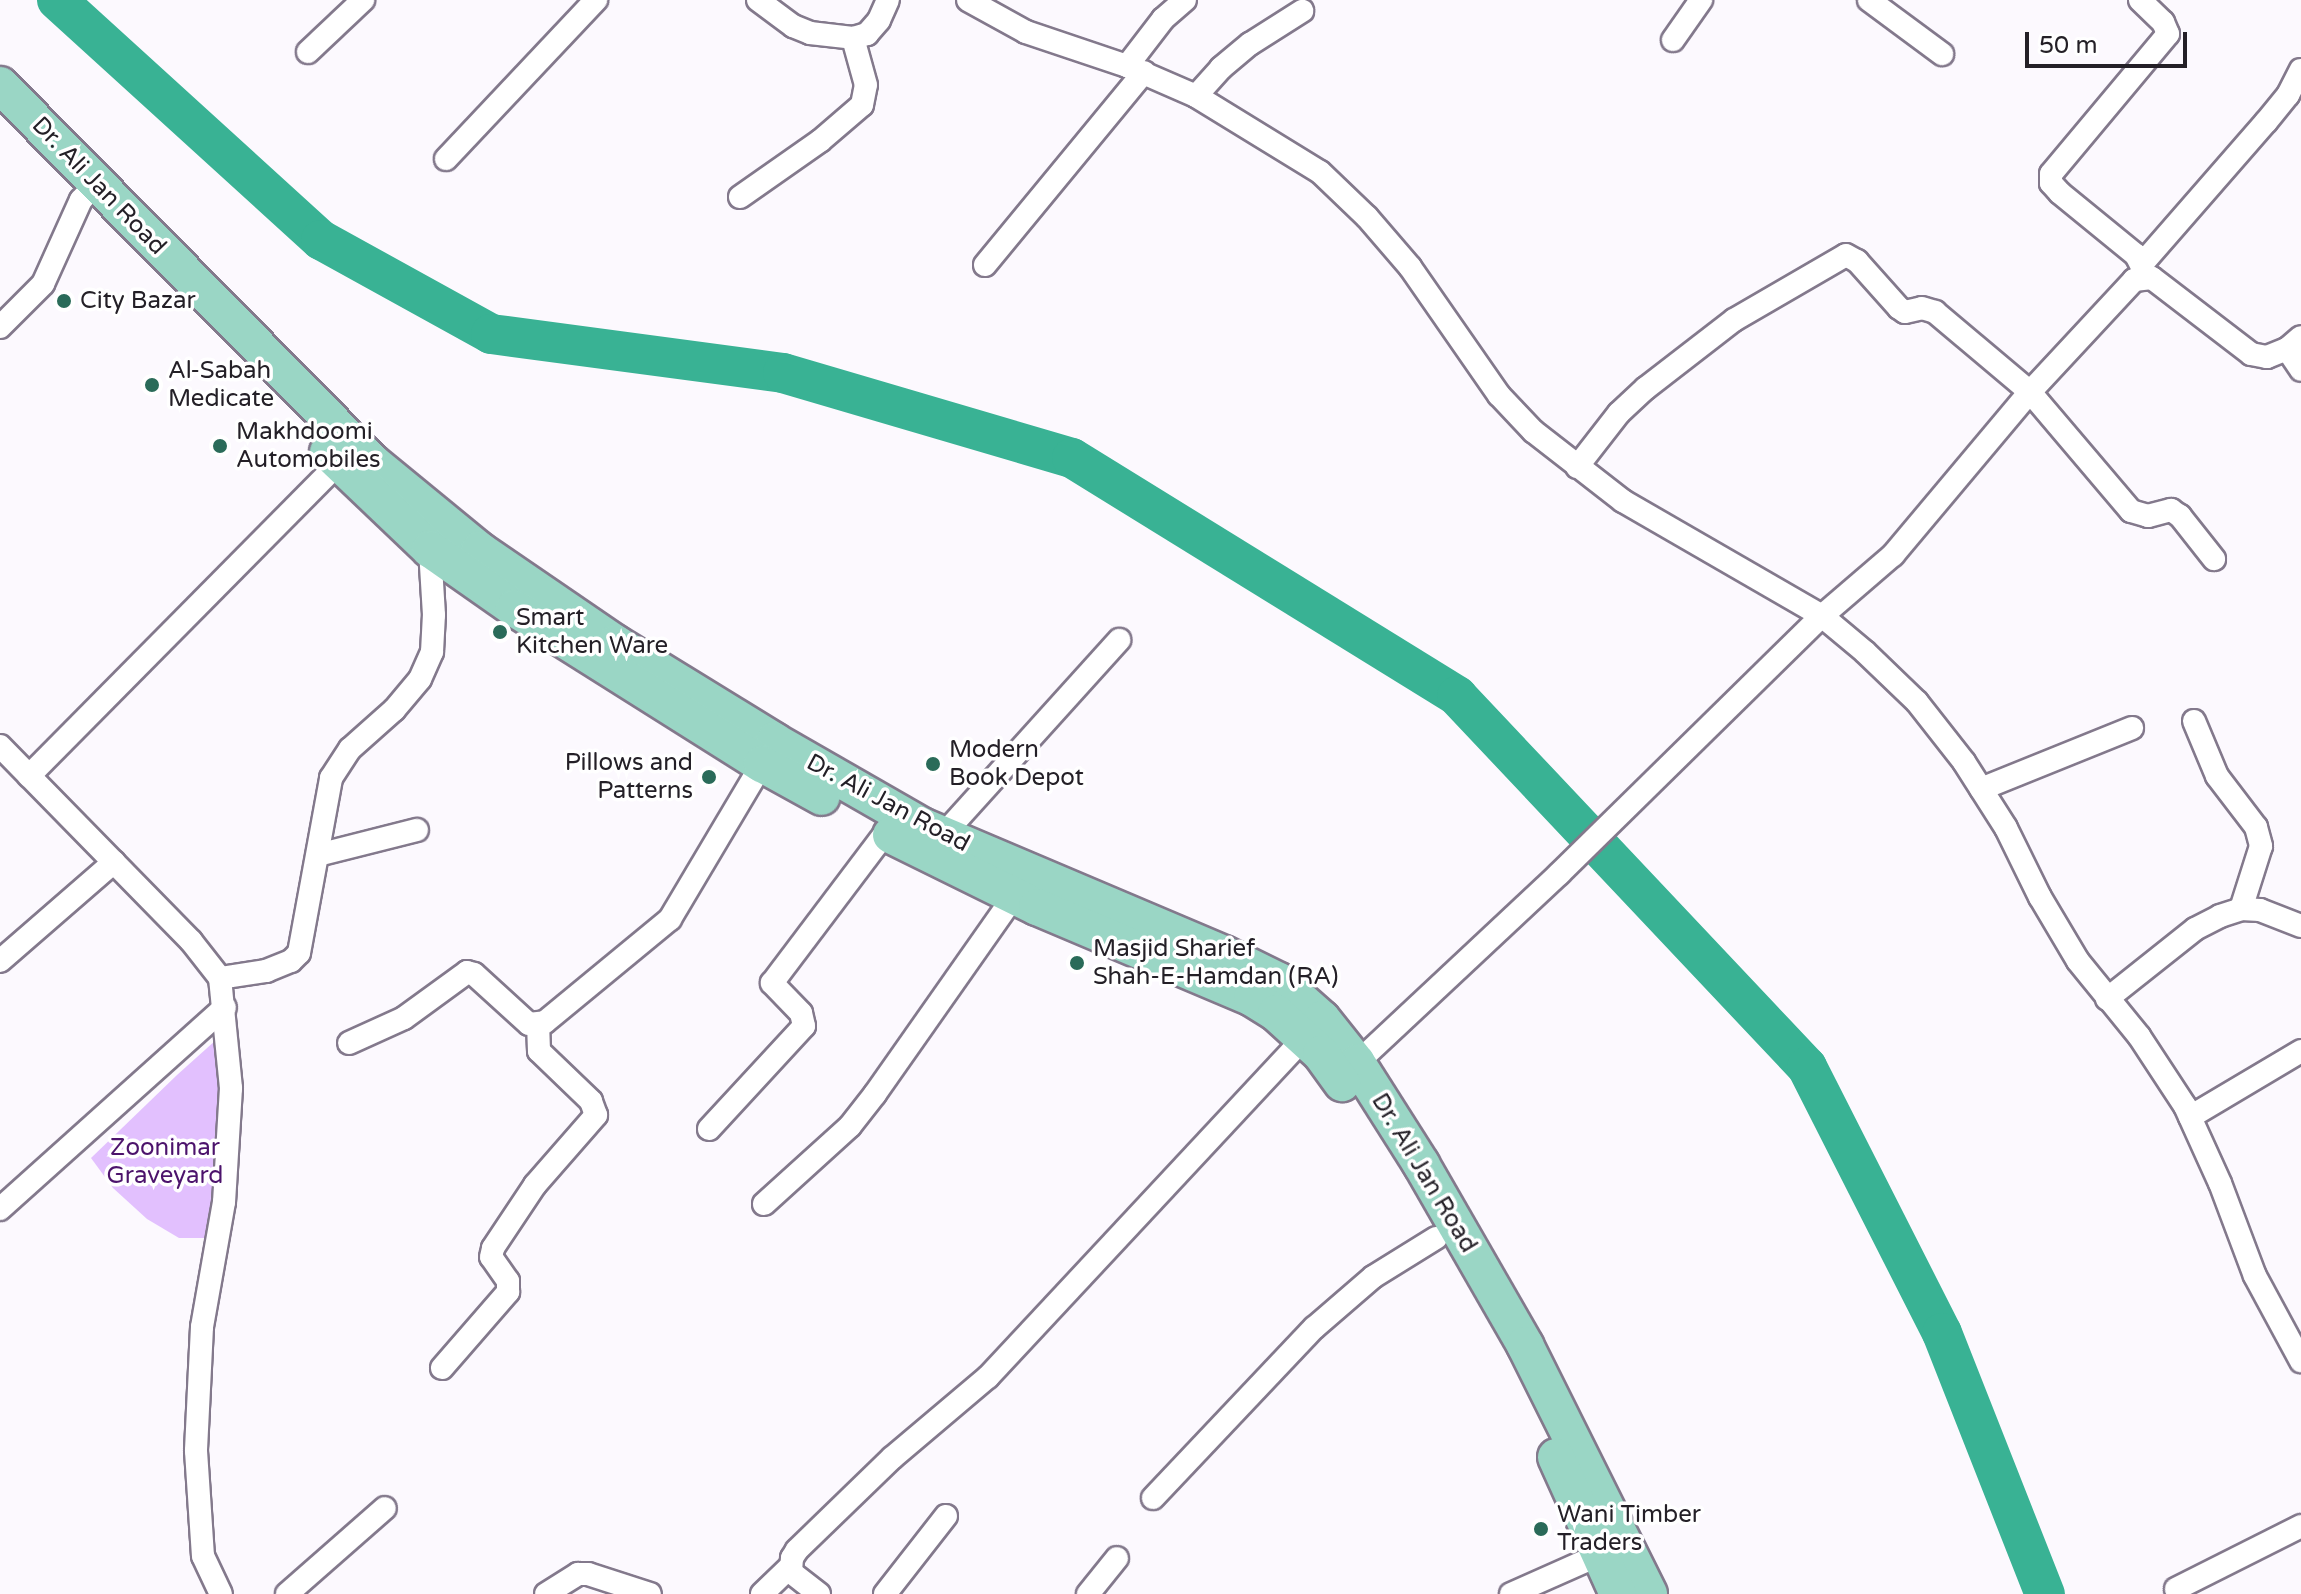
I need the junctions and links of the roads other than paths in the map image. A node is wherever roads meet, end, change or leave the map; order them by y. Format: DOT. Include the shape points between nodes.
graph roads {
  1 [pos="363,0"];
  2 [pos="596,0"];
  3 [pos="758,0"];
  4 [pos="888,0"];
  5 [pos="968,0"];
  6 [pos="1185,0"];
  7 [pos="1701,0"];
  8 [pos="1869,0"];
  9 [pos="2140,0"];
  10 [pos="1302,11"];
  11 [pos="853,38"];
  12 [pos="1673,40"];
  13 [pos="308,52"];
  14 [pos="1942,54"];
  15 [pos="1135,69"];
  16 [pos="2301,70"];
  17 [pos="0,85"];
  18 [pos="1196,96"];
  19 [pos="0,116"];
  20 [pos="446,159"];
  21 [pos="88,192"];
  22 [pos="740,197"];
  23 [pos="985,265"];
  24 [pos="2145,270"];
  25 [pos="0,327"];
  26 [pos="2294,343"];
  27 [pos="2301,370"];
  28 [pos="2030,392"];
  29 [pos="339,463"];
  30 [pos="1577,467"];
  31 [pos="430,549"];
  32 [pos="2214,559"];
  33 [pos="1822,616"];
  34 [pos="1119,640"];
  35 [pos="2194,721"];
  36 [pos="2132,728"];
  37 [pos="0,746"];
  38 [pos="762,764"];
  39 [pos="29,776"];
  40 [pos="1981,789"];
  41 [pos="417,830"];
  42 [pos="886,832"];
  43 [pos="943,835"];
  44 [pos="318,855"];
  45 [pos="114,862"];
  46 [pos="1014,896"];
  47 [pos="2241,909"];
  48 [pos="2301,926"];
  49 [pos="0,961"];
  50 [pos="220,978"];
  51 [pos="2107,999"];
  52 [pos="225,1007"];
  53 [pos="538,1026"];
  54 [pos="1313,1029"];
  55 [pos="349,1043"];
  56 [pos="2301,1051"];
  57 [pos="1357,1063"];
  58 [pos="2190,1117"];
  59 [pos="709,1129"];
  60 [pos="764,1204"];
  61 [pos="0,1209"];
  62 [pos="1436,1238"];
  63 [pos="2301,1361"];
  64 [pos="442,1368"];
  65 [pos="1153,1498"];
  66 [pos="385,1508"];
  67 [pos="946,1516"];
  68 [pos="2301,1526"];
  69 [pos="1599,1555"];
  70 [pos="1117,1558"];
  71 [pos="790,1567"];
  72 [pos="2176,1589"];
  73 [pos="221,1594"];
  74 [pos="287,1594"];
  75 [pos="546,1594"];
  76 [pos="650,1594"];
  77 [pos="762,1594"];
  78 [pos="819,1594"];
  79 [pos="885,1594"];
  80 [pos="1088,1594"];
  81 [pos="1511,1594"];
  82 [pos="1618,1594"];
  83 [pos="1649,1594"];
  1 -- 13 [label="street"];
  2 -- 20 [label="street"];
  3 -- 11 [label="street" via="810,33"];
  4 -- 11 [label="street" via="867,34"];
  5 -- 15 [label="street" via="1026,32"];
  6 -- 15 [label="street" via="1163,19"];
  7 -- 12 [label="street"];
  8 -- 14 [label="street"];
  9 -- 24 [label="street" via="2168,34 2051,174 2051,183"];
  10 -- 18 [label="street" via="1241,52"];
  11 -- 22 [label="street" via="866,85 862,105"];
  15 -- 18 [label="street"];
  15 -- 23 [label="street"];
  16 -- 24 [label="street" via="2288,95"];
  17 -- 21 [label="main road, Dr. Ali Jan Road"];
  18 -- 30 [label="street" via="1320,172 1367,217 1410,267 1499,395"];
  19 -- 21 [label="main road, Dr. Ali Jan Road"];
  21 -- 25 [label="street" via="43,284"];
  21 -- 29 [label="main road, Dr. Ali Jan Road"];
  21 -- 43 [label="main road, Dr. Ali Jan Road" via="443,524 681,684"];
  24 -- 26 [label="street" via="2251,354 2267,357"];
  24 -- 28 [label="street"];
  26 -- 27 [label="street"];
  28 -- 30 [label="street" via="1935,312 1899,308 1846,255 1734,320 1646,388"];
  28 -- 32 [label="street" via="2131,511 2148,516 2171,510"];
  28 -- 33 [label="street" via="1924,522"];
  29 -- 31 [label="main road, Dr. Ali Jan Road"];
  29 -- 39 [label="street"];
  30 -- 33 [label="street" via="1623,501"];
  31 -- 38 [label="main road, Dr. Ali Jan Road"];
  31 -- 44 [label="street" via="432,652 420,679 394,710 338,762"];
  33 -- 40 [label="street" via="1917,702"];
  33 -- 57 [label="street"];
  34 -- 43 [label="street"];
  35 -- 47 [label="street" via="2213,768 2256,827 2261,846"];
  36 -- 40 [label="street"];
  37 -- 39 [label="street"];
  38 -- 42 [label="main road, Dr. Ali Jan Road"];
  38 -- 53 [label="street" via="670,919"];
  39 -- 45 [label="street"];
  40 -- 51 [label="street" via="2062,936"];
  41 -- 44 [label="street"];
  42 -- 46 [label="main road, Dr. Ali Jan Road"];
  42 -- 59 [label="street" via="772,983 801,1013 804,1026"];
  43 -- 54 [label="main road, Dr. Ali Jan Road" via="1279,981"];
  44 -- 50 [label="street" via="299,953 266,971"];
  45 -- 49 [label="street"];
  45 -- 50 [label="street"];
  46 -- 54 [label="main road, Dr. Ali Jan Road"];
  46 -- 60 [label="street" via="850,1126"];
  47 -- 48 [label="street" via="2260,910"];
  47 -- 51 [label="street" via="2195,929"];
  50 -- 52 [label="street"];
  51 -- 58 [label="street" via="2168,1077"];
  52 -- 61 [label="street"];
  52 -- 73 [label="street" via="231,1088 224,1202 202,1327 196,1451 203,1556"];
  53 -- 55 [label="street" via="522,1019 467,972 404,1018"];
  53 -- 64 [label="street" via="539,1051 591,1101 596,1115 535,1185 493,1248 491,1257 508,1281 508,1292"];
  54 -- 57 [label="main road, Dr. Ali Jan Road"];
  54 -- 62 [label="main road, Dr. Ali Jan Road"];
  54 -- 71 [label="street" via="1006,1359 832,1513 797,1550"];
  56 -- 58 [label="street"];
  57 -- 83 [label="main road, Dr. Ali Jan Road" via="1525,1345"];
  58 -- 63 [label="street" via="2255,1276"];
  62 -- 65 [label="street" via="1373,1277 1314,1328"];
  62 -- 69 [label="main road, Dr. Ali Jan Road" via="1526,1396"];
  66 -- 74 [label="street"];
  67 -- 79 [label="street"];
  68 -- 72 [label="street"];
  69 -- 81 [label="street"];
  69 -- 82 [label="main road, Dr. Ali Jan Road"];
  70 -- 80 [label="street"];
  71 -- 77 [label="street"];
  71 -- 78 [label="street"];
  75 -- 76 [label="street" via="578,1574 588,1574"];
}
